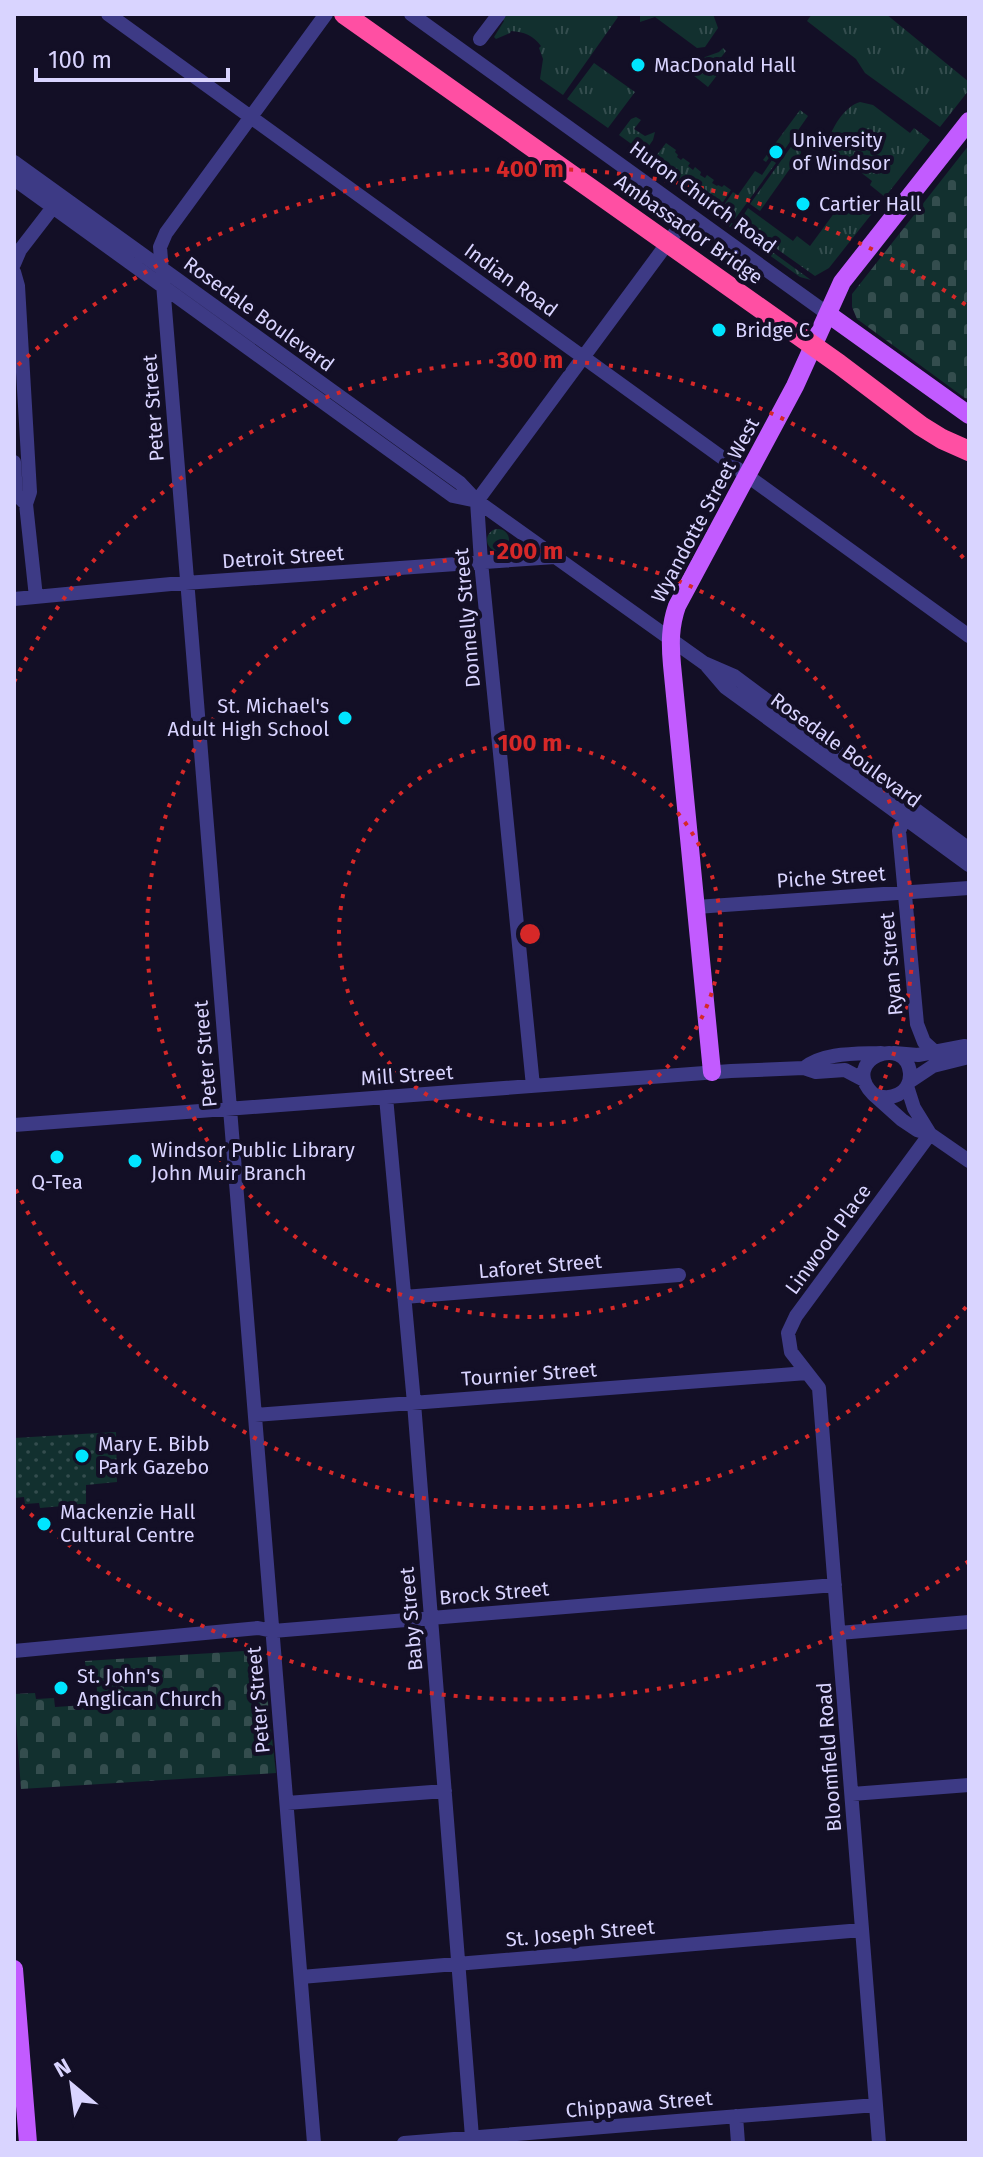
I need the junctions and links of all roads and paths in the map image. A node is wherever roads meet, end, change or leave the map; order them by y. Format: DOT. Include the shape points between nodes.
graph roads {
  1 [pos="108,14"];
  2 [pos="326,14"];
  3 [pos="344,14"];
  4 [pos="411,14"];
  5 [pos="499,14"];
  6 [pos="480,39"];
  7 [pos="251,117"];
  8 [pos="969,121"];
  9 [pos="14,162"];
  10 [pos="14,179"];
  11 [pos="58,202"];
  12 [pos="689,214"];
  13 [pos="14,264"];
  14 [pos="163,269"];
  15 [pos="14,272"];
  16 [pos="164,287"];
  17 [pos="828,314"];
  18 [pos="583,357"];
  19 [pos="969,415"];
  20 [pos="969,451"];
  21 [pos="14,462"];
  22 [pos="747,476"];
  23 [pos="477,501"];
  24 [pos="26,504"];
  25 [pos="555,557"];
  26 [pos="481,562"];
  27 [pos="187,584"];
  28 [pos="36,597"];
  29 [pos="14,599"];
  30 [pos="969,636"];
  31 [pos="670,639"];
  32 [pos="907,812"];
  33 [pos="969,849"];
  34 [pos="969,865"];
  35 [pos="969,888"];
  36 [pos="905,892"];
  37 [pos="696,907"];
  38 [pos="917,1024"];
  39 [pos="969,1047"];
  40 [pos="934,1051"];
  41 [pos="887,1053"];
  42 [pos="969,1057"];
  43 [pos="804,1068"];
  44 [pos="712,1072"];
  45 [pos="864,1080"];
  46 [pos="908,1084"];
  47 [pos="533,1086"];
  48 [pos="873,1094"];
  49 [pos="386,1097"];
  50 [pos="230,1108"];
  51 [pos="14,1125"];
  52 [pos="930,1134"];
  53 [pos="969,1161"];
  54 [pos="679,1275"];
  55 [pos="404,1297"];
  56 [pos="807,1373"];
  57 [pos="414,1403"];
  58 [pos="255,1415"];
  59 [pos="835,1585"];
  60 [pos="431,1618"];
  61 [pos="969,1622"];
  62 [pos="273,1631"];
  63 [pos="839,1633"];
  64 [pos="14,1651"];
  65 [pos="969,1785"];
  66 [pos="445,1791"];
  67 [pos="852,1794"];
  68 [pos="287,1803"];
  69 [pos="862,1930"];
  70 [pos="458,1964"];
  71 [pos="14,1969"];
  72 [pos="301,1977"];
  73 [pos="876,2105"];
  74 [pos="736,2116"];
  75 [pos="596,2135"];
  76 [pos="472,2137"];
  77 [pos="455,2141"];
  78 [pos="28,2143"];
  79 [pos="314,2143"];
  80 [pos="404,2143"];
  81 [pos="738,2143"];
  82 [pos="879,2143"];
  1 -- 7 [label="street, Indian Road"];
  2 -- 7 [label="street, Peter Street"];
  3 -- 20 [label="highway, Ambassador Bridge, bridge" via="921,426"];
  4 -- 12 [label="street, Huron Church Road"];
  5 -- 6 [label="street"];
  7 -- 14 [label="street, Peter Street" via="166,233 160,247"];
  7 -- 18 [label="street, Indian Road"];
  8 -- 17 [label="main road, Wyandotte Street West" via="842,282"];
  9 -- 11 [label="street, Rosedale Boulevard"];
  10 -- 11 [label="street, Rosedale Boulevard"];
  11 -- 13 [label="street"];
  11 -- 14 [label="street, Rosedale Boulevard"];
  11 -- 16 [label="street, Rosedale Boulevard"];
  12 -- 17 [label="street, Huron Church Road"];
  12 -- 18 [label="street"];
  14 -- 16 [label="street, Peter Street"];
  14 -- 23 [label="street, Rosedale Boulevard" via="460,483"];
  15 -- 24 [label="street" via="30,492"];
  16 -- 23 [label="street, Rosedale Boulevard" via="453,496"];
  16 -- 27 [label="street, Peter Street"];
  17 -- 19 [label="main road, Huron Church Road"];
  17 -- 22 [label="main road, Wyandotte Street West"];
  18 -- 22 [label="street, Indian Road"];
  18 -- 23 [label="street"];
  21 -- 24 [label="street" via="16,494"];
  22 -- 30 [label="street, Indian Road"];
  22 -- 31 [label="main road, Wyandotte Street West" via="677,606"];
  23 -- 25 [label="street, Rosedale Boulevard"];
  23 -- 26 [label="street, Donnelly Street"];
  24 -- 28 [label="street"];
  25 -- 26 [label="street, Detroit Street"];
  25 -- 31 [label="street, Rosedale Boulevard"];
  26 -- 27 [label="street, Detroit Street"];
  26 -- 47 [label="street, Donnelly Street"];
  27 -- 28 [label="street, Detroit Street"];
  27 -- 50 [label="street, Peter Street"];
  28 -- 29 [label="street, Detroit Street"];
  31 -- 32 [label="street, Rosedale Boulevard" via="704,663 725,687"];
  31 -- 37 [label="main road, Wyandotte Street West"];
  32 -- 33 [label="street, Rosedale Boulevard"];
  32 -- 34 [label="street, Rosedale Boulevard"];
  32 -- 36 [label="street, Ryan Street" via="899,831"];
  35 -- 36 [label="street, Piche Street"];
  36 -- 37 [label="street, Piche Street"];
  36 -- 38 [label="street, Ryan Street"];
  37 -- 44 [label="main road, Wyandotte Street West"];
  38 -- 40 [label="street, Ryan Street"];
  38 -- 41 [label="street, Ryan Street" via="909,1041"];
  39 -- 40 [label="street, Mill Street"];
  40 -- 41 [label="street, Mill Street"];
  41 -- 43 [label="street, Mill Street" via="813,1060"];
  41 -- 45 [label="street" via="868,1062"];
  41 -- 46 [label="street" via="907,1064"];
  42 -- 46 [label="street" via="933,1066"];
  43 -- 44 [label="street, Mill Street"];
  43 -- 45 [label="street, Mill Street" via="845,1070"];
  44 -- 47 [label="street, Mill Street"];
  45 -- 48 [label="street"];
  46 -- 48 [label="street" via="889,1098"];
  46 -- 52 [label="street" via="914,1108"];
  47 -- 49 [label="street, Mill Street"];
  48 -- 52 [label="street" via="902,1120"];
  49 -- 50 [label="street, Mill Street"];
  49 -- 55 [label="street, Baby Street"];
  50 -- 51 [label="street, Mill Street"];
  50 -- 58 [label="street, Peter Street"];
  52 -- 53 [label="street"];
  52 -- 56 [label="street, Linwood Place" via="796,1316 788,1333 791,1352"];
  54 -- 55 [label="street, Laforet Street"];
  55 -- 57 [label="street, Baby Street"];
  56 -- 57 [label="street, Tournier Street"];
  56 -- 59 [label="street, Bloomfield Road" via="819,1388"];
  57 -- 58 [label="street, Tournier Street"];
  57 -- 60 [label="street, Baby Street"];
  58 -- 62 [label="street, Peter Street"];
  59 -- 60 [label="street, Brock Street"];
  59 -- 63 [label="street, Bloomfield Road"];
  60 -- 62 [label="street, Brock Street"];
  60 -- 66 [label="street, Baby Street"];
  61 -- 63 [label="street"];
  62 -- 64 [label="street, Brock Street" via="258,1628"];
  62 -- 68 [label="street, Peter Street"];
  63 -- 67 [label="street, Bloomfield Road"];
  65 -- 67 [label="street"];
  66 -- 68 [label="street"];
  66 -- 70 [label="street, Baby Street"];
  67 -- 69 [label="street, Bloomfield Road"];
  68 -- 72 [label="street, Peter Street"];
  69 -- 70 [label="street, St. Joseph Street"];
  69 -- 73 [label="street, Bloomfield Road"];
  70 -- 72 [label="street, St. Joseph Street"];
  70 -- 76 [label="street, Baby Street"];
  71 -- 78 [label="main road"];
  72 -- 79 [label="street, Peter Street"];
  73 -- 74 [label="street, Chippawa Street"];
  73 -- 82 [label="street, Bloomfield Road"];
  74 -- 75 [label="street, Chippawa Street"];
  74 -- 81 [label="street"];
  75 -- 76 [label="street, Chippawa Street"];
  76 -- 77 [label="street, Chippawa Street"];
  77 -- 80 [label="street, Chippawa Street"];
}
